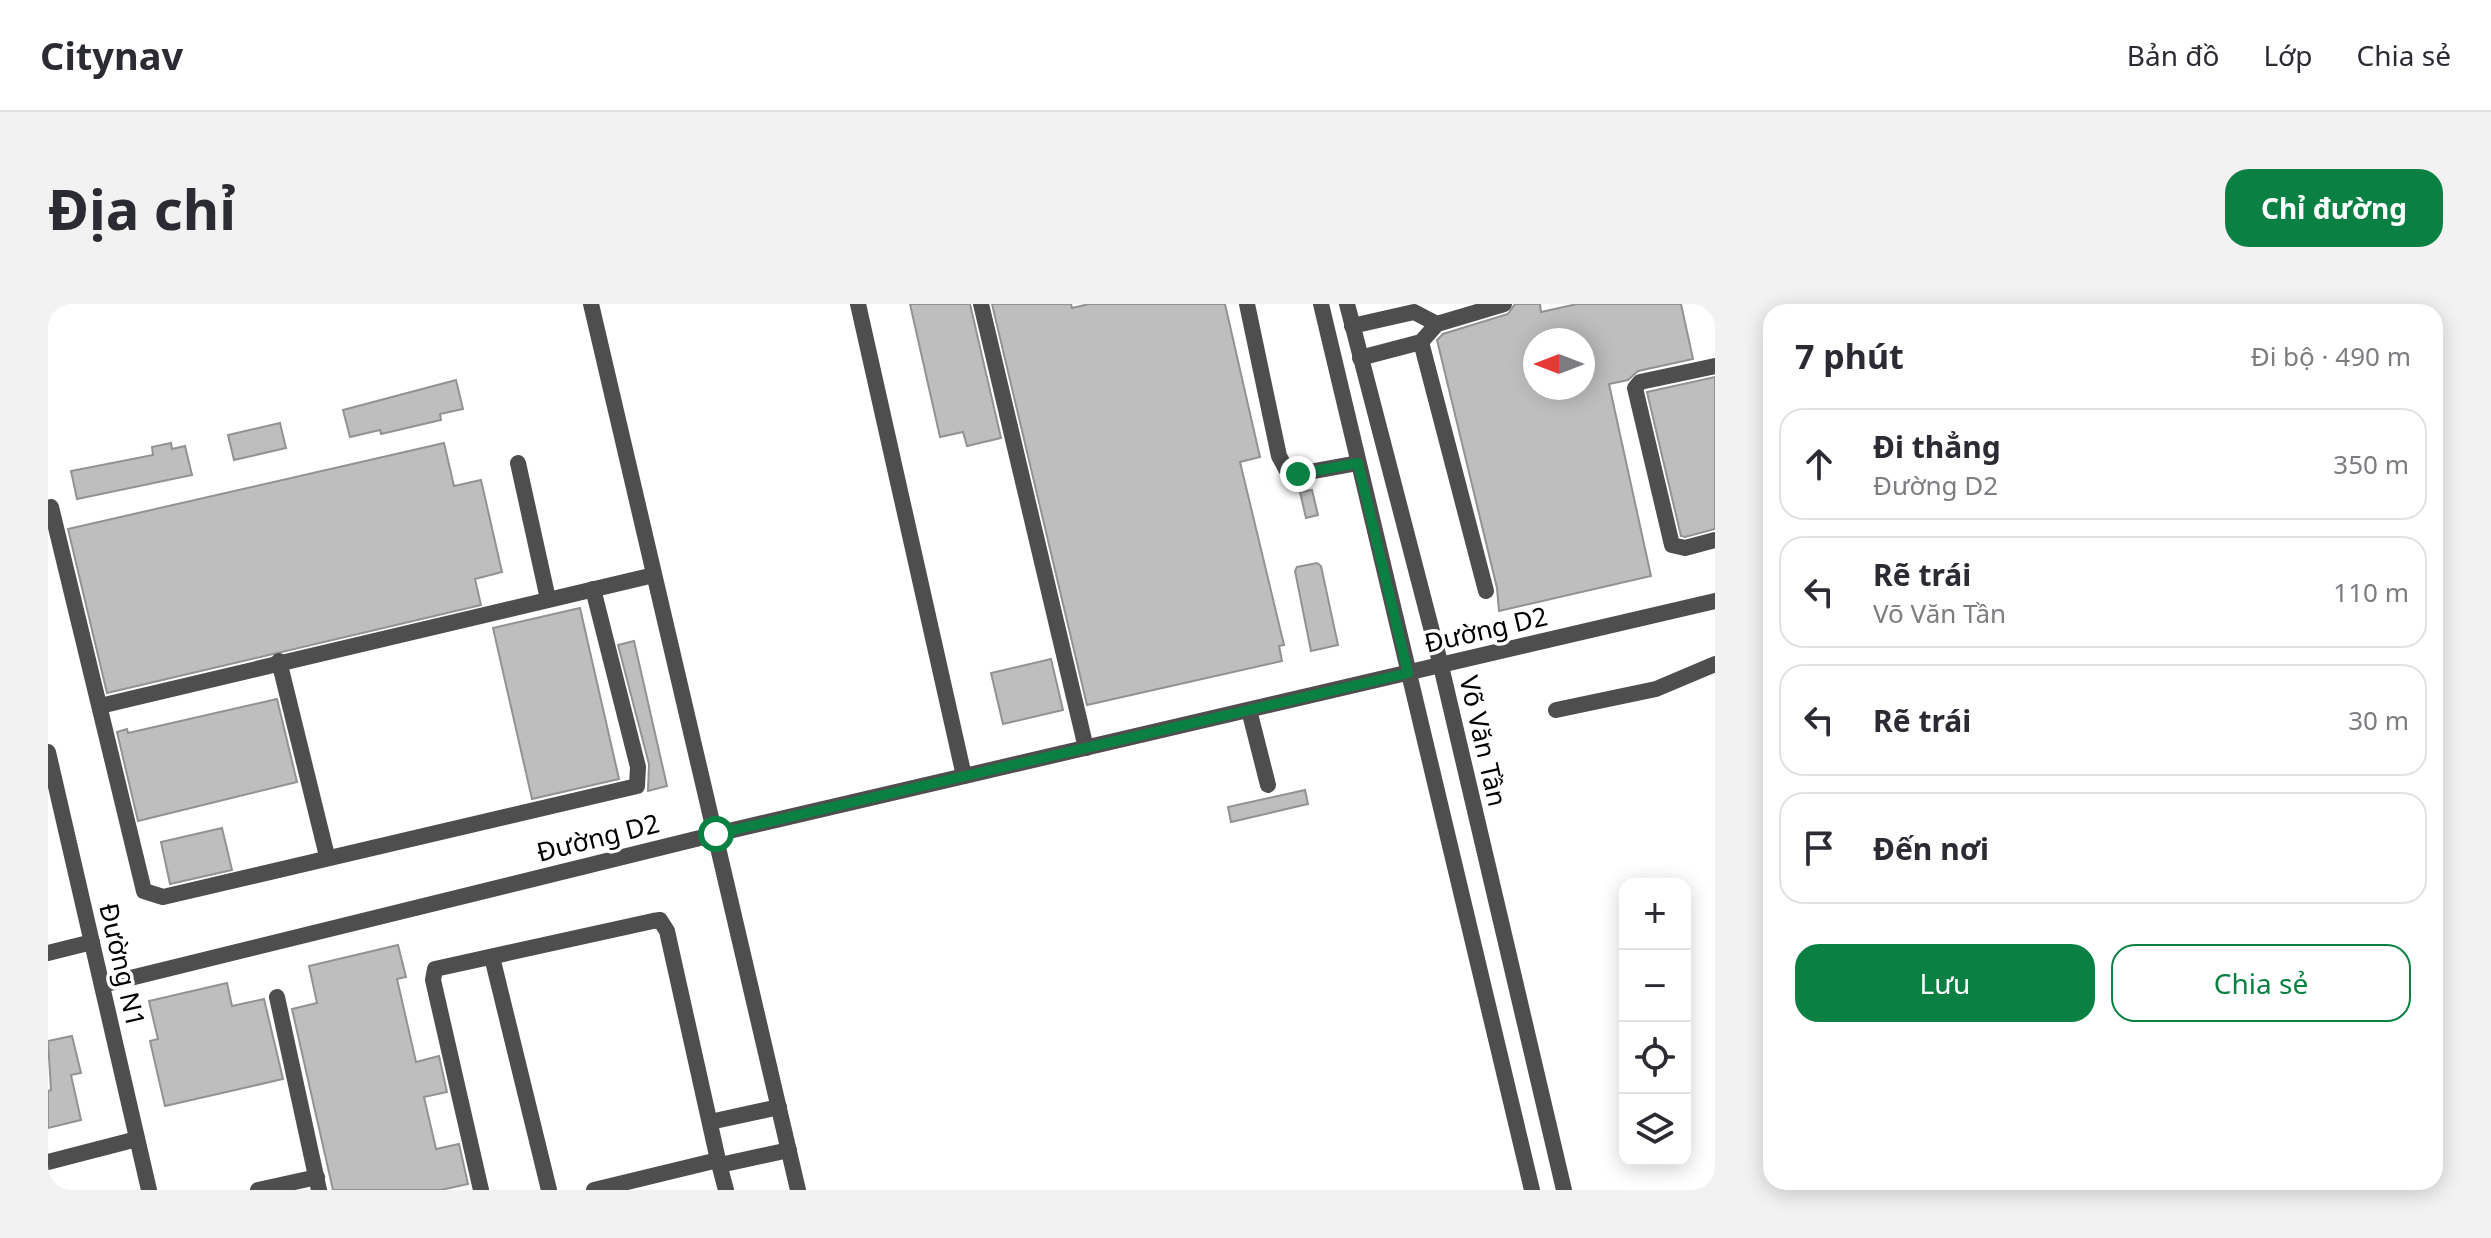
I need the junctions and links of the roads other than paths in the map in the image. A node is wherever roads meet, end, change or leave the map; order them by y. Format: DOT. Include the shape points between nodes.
graph roads {
  1 [pos="591,304"];
  2 [pos="858,304"];
  3 [pos="981,304"];
  4 [pos="1247,304"];
  5 [pos="1321,304"];
  6 [pos="1347,304"];
  7 [pos="1504,304"];
  8 [pos="1409,310"];
  9 [pos="1437,324"];
  10 [pos="1352,326"];
  11 [pos="1414,343"];
  12 [pos="1360,358"];
  13 [pos="1715,366"];
  14 [pos="518,463"];
  15 [pos="1358,463"];
  16 [pos="51,507"];
  17 [pos="1715,540"];
  18 [pos="654,575"];
  19 [pos="593,589"];
  20 [pos="1486,591"];
  21 [pos="548,599"];
  22 [pos="1715,601"];
  23 [pos="279,661"];
  24 [pos="1715,664"];
  25 [pos="1441,666"];
  26 [pos="1408,673"];
  27 [pos="100,706"];
  28 [pos="1249,710"];
  29 [pos="1556,710"];
  30 [pos="1086,748"];
  31 [pos="48,752"];
  32 [pos="964,776"];
  33 [pos="1268,785"];
  34 [pos="716,834"];
  35 [pos="327,856"];
  36 [pos="92,942"];
  37 [pos="48,953"];
  38 [pos="492,957"];
  39 [pos="102,985"];
  40 [pos="277,997"];
  41 [pos="779,1107"];
  42 [pos="710,1122"];
  43 [pos="137,1139"];
  44 [pos="789,1150"];
  45 [pos="48,1162"];
  46 [pos="719,1163"];
  47 [pos="318,1184"];
  48 [pos="149,1190"];
  49 [pos="258,1190"];
  50 [pos="481,1190"];
  51 [pos="549,1190"];
  52 [pos="594,1190"];
  53 [pos="726,1190"];
  54 [pos="798,1190"];
  55 [pos="1532,1190"];
  56 [pos="1564,1190"];
  1 -- 18 [label="street"];
  2 -- 32 [label="street"];
  3 -- 30 [label="street"];
  4 -- 15 [label="street" via="1286,469 1298,474"];
  5 -- 15 [label="street"];
  6 -- 10 [label="street, Võ Văn Tần"];
  7 -- 9 [label="street"];
  8 -- 9 [label="street"];
  8 -- 10 [label="street"];
  8 -- 11 [label="street"];
  9 -- 11 [label="street"];
  10 -- 12 [label="street, Võ Văn Tần"];
  11 -- 12 [label="street"];
  11 -- 20 [label="street"];
  12 -- 25 [label="street, Võ Văn Tần"];
  13 -- 17 [label="street" via="1640,382 1635,388 1672,545 1685,548"];
  14 -- 21 [label="street"];
  15 -- 26 [label="street"];
  16 -- 27 [label="street"];
  18 -- 19 [label="street"];
  18 -- 34 [label="street"];
  19 -- 21 [label="street"];
  19 -- 35 [label="street" via="638,767 637,786"];
  21 -- 23 [label="street"];
  22 -- 25 [label="street, Đường D2"];
  23 -- 27 [label="street"];
  23 -- 35 [label="street"];
  24 -- 29 [label="street" via="1656,689"];
  25 -- 26 [label="street, Đường D2"];
  25 -- 56 [label="street, Võ Văn Tần"];
  26 -- 28 [label="street, Đường D2"];
  26 -- 55 [label="street"];
  27 -- 35 [label="street" via="144,891 153,897"];
  28 -- 30 [label="street, Đường D2"];
  28 -- 33 [label="street"];
  30 -- 32 [label="street, Đường D2"];
  31 -- 36 [label="street, Đường N1"];
  32 -- 34 [label="street, Đường D2"];
  34 -- 39 [label="street, Đường D2"];
  34 -- 41 [label="street"];
  36 -- 37 [label="street"];
  36 -- 39 [label="street, Đường N1"];
  38 -- 42 [label="street" via="660,920 667,931"];
  38 -- 50 [label="street" via="433,973"];
  38 -- 51 [label="street"];
  39 -- 43 [label="street, Đường N1"];
  40 -- 47 [label="street"];
  41 -- 42 [label="street"];
  41 -- 44 [label="street"];
  42 -- 46 [label="street"];
  43 -- 45 [label="street"];
  43 -- 48 [label="street, Đường N1"];
  44 -- 46 [label="street"];
  44 -- 54 [label="street"];
  46 -- 52 [label="street"];
  46 -- 53 [label="street"];
  47 -- 49 [label="street"];
}
